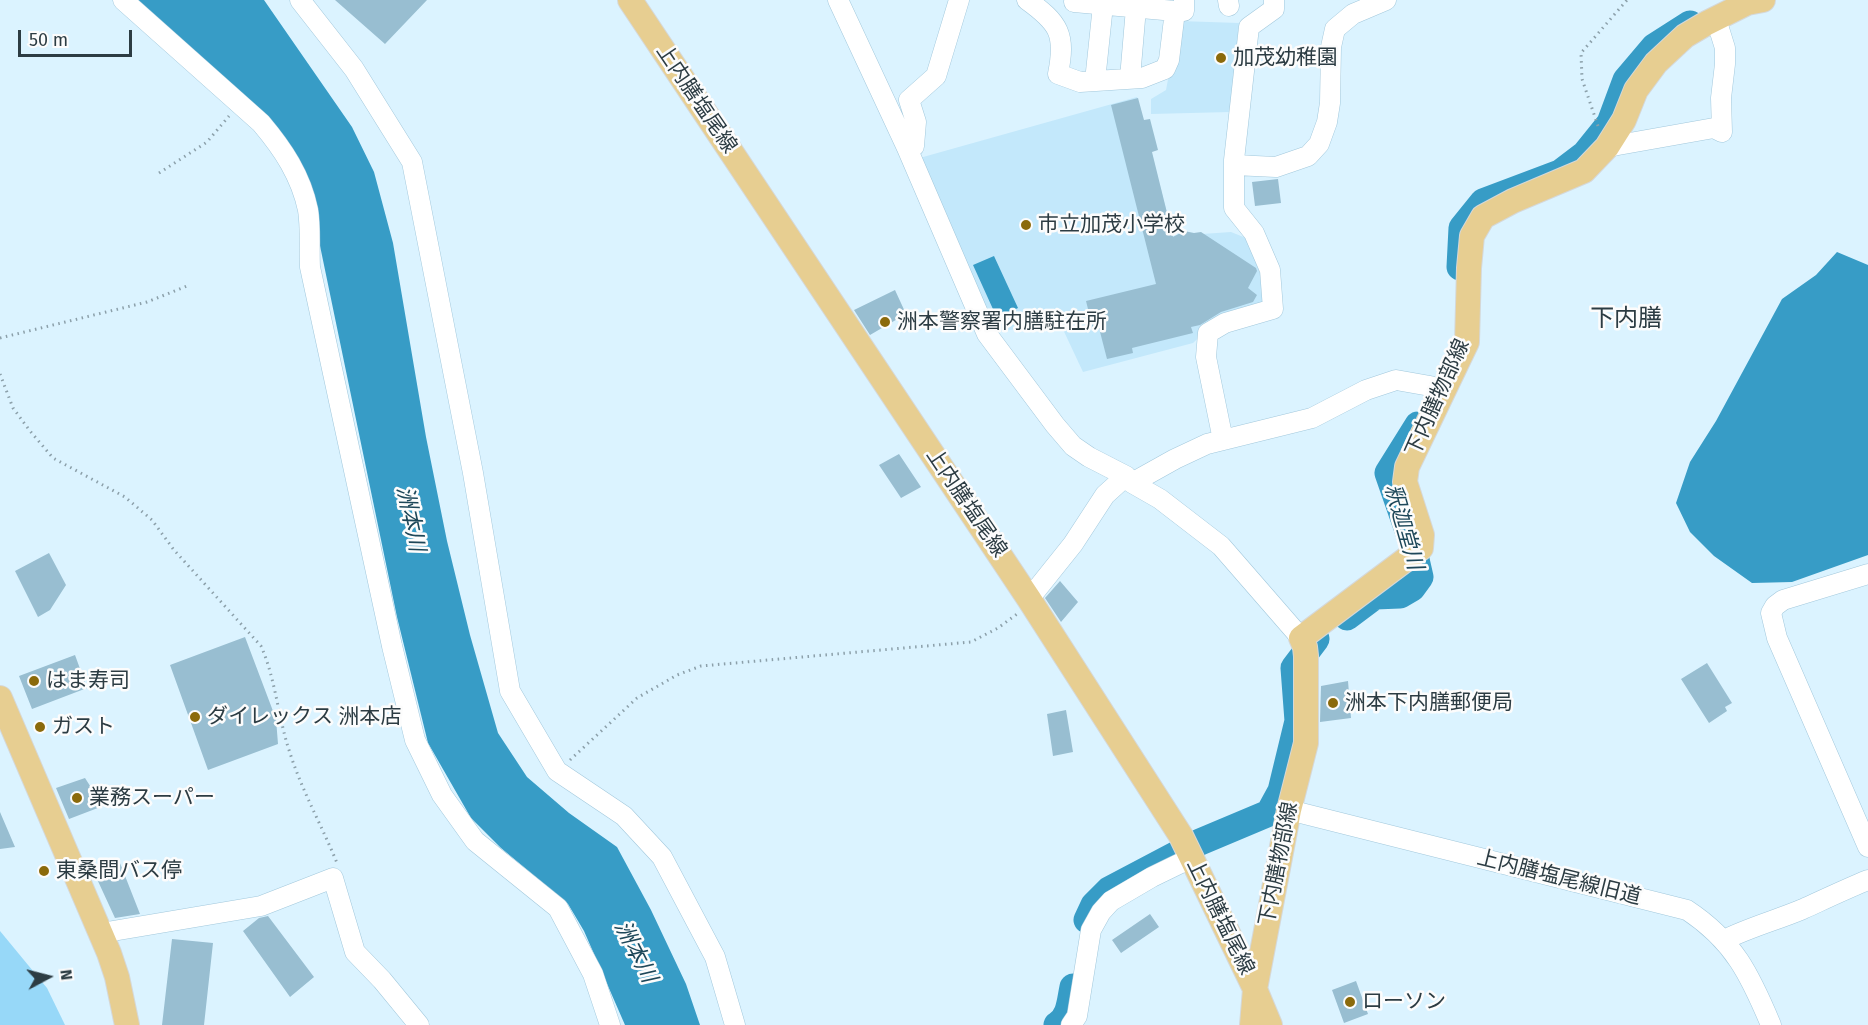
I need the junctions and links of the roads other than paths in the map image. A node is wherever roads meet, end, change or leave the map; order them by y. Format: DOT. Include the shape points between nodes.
graph roads {
  1 [pos="123,0"];
  2 [pos="300,0"];
  3 [pos="630,0"];
  4 [pos="838,0"];
  5 [pos="958,0"];
  6 [pos="1027,0"];
  7 [pos="1274,0"];
  8 [pos="1386,0"];
  9 [pos="1763,0"];
  10 [pos="1077,1"];
  11 [pos="1103,5"];
  12 [pos="1179,6"];
  13 [pos="1136,8"];
  14 [pos="1047,15"];
  15 [pos="1716,18"];
  16 [pos="1130,78"];
  17 [pos="1095,81"];
  18 [pos="1607,147"];
  19 [pos="907,148"];
  20 [pos="1234,165"];
  21 [pos="1438,390"];
  22 [pos="1222,440"];
  23 [pos="1129,480"];
  24 [pos="1868,574"];
  25 [pos="1029,599"];
  26 [pos="1304,647"];
  27 [pos="0,698"];
  28 [pos="1289,810"];
  29 [pos="1868,847"];
  30 [pos="1188,850"];
  31 [pos="1868,880"];
  32 [pos="101,933"];
  33 [pos="1724,940"];
  34 [pos="1256,989"];
  35 [pos="127,1025"];
  36 [pos="419,1025"];
  37 [pos="610,1025"];
  38 [pos="735,1025"];
  39 [pos="1071,1025"];
  40 [pos="1252,1025"];
  41 [pos="1270,1025"];
  42 [pos="1771,1025"];
  1 -- 37 [label="street" via="261,123 280,146 301,185 308,212 310,267 416,740 442,795 475,841 558,908 593,974"];
  2 -- 38 [label="street" via="354,69 412,162 473,473 510,691 558,771 624,816 662,857 715,957"];
  3 -- 25 [label="main road, 上内膳塩尾線"];
  4 -- 19 [label="street"];
  5 -- 19 [label="street" via="936,76 909,100 916,122 914,146"];
  6 -- 14 [label="street"];
  7 -- 20 [label="street" via="1274,9 1250,27"];
  8 -- 20 [label="street" via="1353,14 1335,29 1327,122 1319,144 1308,156 1276,167"];
  9 -- 15 [label="main road, 下内膳物部線"];
  10 -- 11 [label="street"];
  10 -- 14 [label="street"];
  11 -- 13 [label="street"];
  11 -- 17 [label="street"];
  12 -- 13 [label="street"];
  12 -- 16 [label="street" via="1165,69"];
  13 -- 16 [label="street"];
  14 -- 17 [label="street" via="1059,33 1062,52 1058,74"];
  15 -- 18 [label="main road, 下内膳物部線" via="1685,36 1656,63 1636,90"];
  15 -- 18 [label="street" via="1725,48 1722,132 1714,128"];
  16 -- 17 [label="street"];
  18 -- 21 [label="main road, 下内膳物部線" via="1584,171 1484,217 1472,236 1467,342"];
  19 -- 23 [label="street" via="987,334 1073,446"];
  20 -- 22 [label="street" via="1234,208 1254,233 1270,270 1273,309 1225,323 1208,333 1206,357"];
  21 -- 22 [label="street" via="1396,380 1366,390 1312,418"];
  21 -- 26 [label="main road, 下内膳物部線" via="1407,467 1406,482 1422,535 1415,553"];
  22 -- 23 [label="street"];
  23 -- 25 [label="street" via="1105,495 1073,544"];
  23 -- 26 [label="street" via="1221,546"];
  24 -- 29 [label="street" via="1783,600 1771,613 1778,638"];
  25 -- 30 [label="main road, 上内膳塩尾線"];
  26 -- 28 [label="main road, 下内膳物部線" via="1306,743"];
  27 -- 32 [label="main road"];
  28 -- 33 [label="street, 上内膳塩尾線旧道" via="1687,910"];
  28 -- 34 [label="main road, 下内膳物部線"];
  30 -- 34 [label="main road, 上内膳塩尾線"];
  30 -- 39 [label="street" via="1111,901 1101,912 1091,930 1077,1016"];
  31 -- 33 [label="street"];
  32 -- 35 [label="main road" via="117,977"];
  32 -- 36 [label="street" via="261,906 333,878 355,952"];
  33 -- 42 [label="street, 上内膳塩尾線旧道" via="1754,985"];
  34 -- 40 [label="main road, 下内膳物部線"];
  34 -- 41 [label="main road, 上内膳塩尾線"];
}
